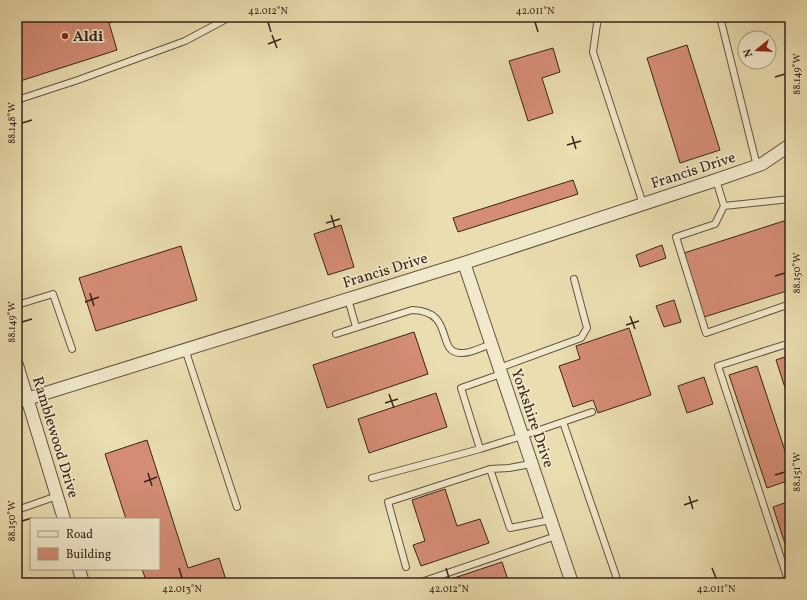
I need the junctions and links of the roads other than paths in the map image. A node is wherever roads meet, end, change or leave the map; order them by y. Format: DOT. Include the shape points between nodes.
graph roads {
  1 [pos="230,17"];
  2 [pos="598,17"];
  3 [pos="720,17"];
  4 [pos="17,100"];
  5 [pos="790,145"];
  6 [pos="760,165"];
  7 [pos="716,180"];
  8 [pos="790,200"];
  9 [pos="643,204"];
  10 [pos="724,206"];
  11 [pos="464,263"];
  12 [pos="574,279"];
  13 [pos="348,299"];
  14 [pos="790,304"];
  15 [pos="17,305"];
  16 [pos="356,328"];
  17 [pos="336,334"];
  18 [pos="790,343"];
  19 [pos="491,344"];
  20 [pos="72,349"];
  21 [pos="185,350"];
  22 [pos="17,365"];
  23 [pos="500,371"];
  24 [pos="22,400"];
  25 [pos="592,412"];
  26 [pos="563,422"];
  27 [pos="522,436"];
  28 [pos="480,448"];
  29 [pos="532,464"];
  30 [pos="490,469"];
  31 [pos="372,478"];
  32 [pos="57,496"];
  33 [pos="237,507"];
  34 [pos="17,510"];
  35 [pos="64,518"];
  36 [pos="550,520"];
  37 [pos="556,536"];
  38 [pos="406,567"];
  39 [pos="79,570"];
  40 [pos="83,583"];
  41 [pos="418,583"];
  42 [pos="572,583"];
  43 [pos="616,583"];
  44 [pos="789,583"];
  1 -- 4 [label="lane" via="185,41"];
  2 -- 9 [label="lane" via="594,52"];
  3 -- 6 [label="lane"];
  5 -- 6 [label="street, Francis Drive"];
  6 -- 7 [label="street, Francis Drive"];
  7 -- 9 [label="street, Francis Drive"];
  7 -- 10 [label="lane"];
  8 -- 10 [label="lane"];
  9 -- 11 [label="street, Francis Drive"];
  10 -- 14 [label="lane" via="715,224 676,237 706,333"];
  11 -- 13 [label="street, Francis Drive"];
  11 -- 19 [label="street, Yorkshire Drive"];
  12 -- 23 [label="lane" via="587,328 581,338"];
  13 -- 16 [label="lane"];
  13 -- 21 [label="street, Francis Drive"];
  15 -- 20 [label="lane" via="53,294"];
  16 -- 17 [label="lane"];
  16 -- 19 [label="lane" via="419,310 436,317 448,345 457,353 463,354"];
  18 -- 44 [label="lane" via="718,366"];
  19 -- 23 [label="street, Yorkshire Drive"];
  21 -- 24 [label="street, Francis Drive"];
  21 -- 33 [label="lane"];
  22 -- 24 [label="street, Ramblewood Drive"];
  23 -- 27 [label="street, Yorkshire Drive"];
  23 -- 28 [label="lane" via="461,388"];
  24 -- 32 [label="street, Ramblewood Drive"];
  25 -- 26 [label="lane"];
  26 -- 27 [label="lane"];
  26 -- 43 [label="lane" via="616,576"];
  27 -- 28 [label="lane"];
  27 -- 29 [label="street, Yorkshire Drive"];
  28 -- 31 [label="lane"];
  29 -- 30 [label="lane"];
  29 -- 36 [label="street, Yorkshire Drive"];
  30 -- 36 [label="lane" via="510,528"];
  30 -- 38 [label="lane" via="388,502"];
  32 -- 34 [label="lane"];
  32 -- 35 [label="street, Ramblewood Drive"];
  36 -- 37 [label="street, Yorkshire Drive"];
  37 -- 41 [label="lane"];
  37 -- 42 [label="street, Yorkshire Drive"];
  39 -- 40 [label="street"];
}
